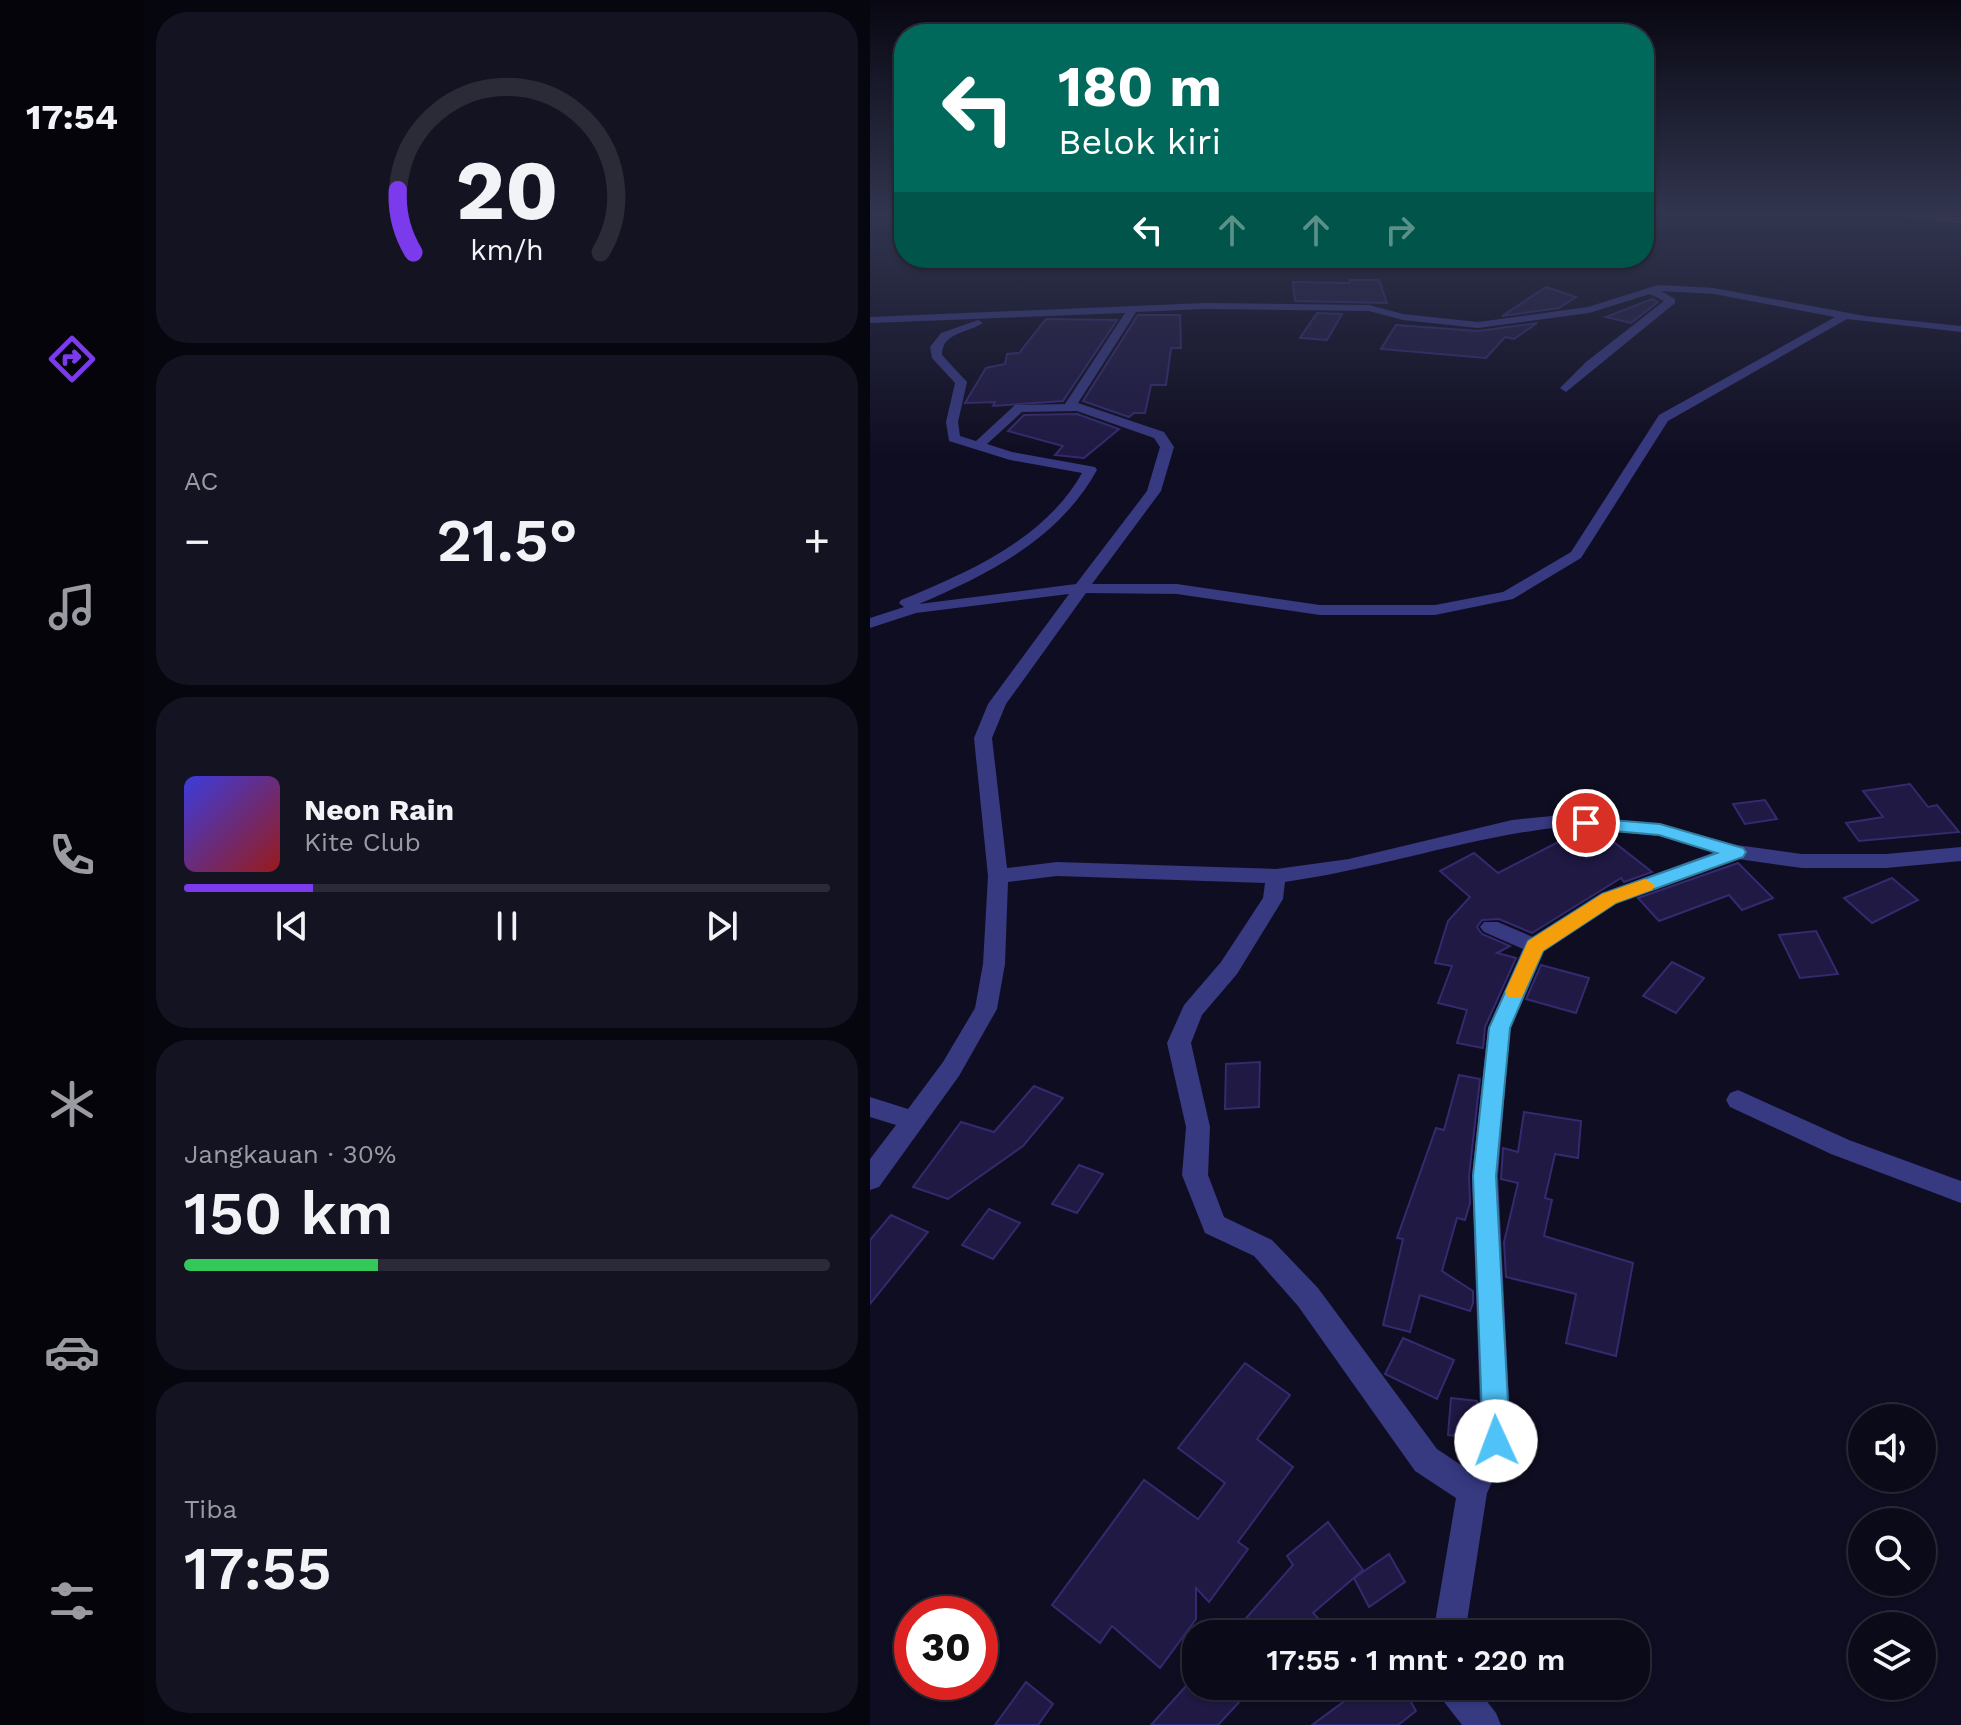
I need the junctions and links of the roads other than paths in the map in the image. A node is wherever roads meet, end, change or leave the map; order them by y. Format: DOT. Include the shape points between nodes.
graph roads {
  1 [pos="1637,294"];
  2 [pos="1659,294"];
  3 [pos="1733,294"];
  4 [pos="1132,310"];
  5 [pos="1006,315"];
  6 [pos="1846,315"];
  7 [pos="870,320"];
  8 [pos="1961,329"];
  9 [pos="1566,388"];
  10 [pos="1074,408"];
  11 [pos="977,447"];
  12 [pos="1081,588"];
  13 [pos="870,621"];
  14 [pos="1737,852"];
  15 [pos="1961,854"];
  16 [pos="998,876"];
  17 [pos="1276,876"];
  18 [pos="1491,927"];
  19 [pos="1535,946"];
  20 [pos="1738,1100"];
  21 [pos="870,1107"];
  22 [pos="911,1120"];
  23 [pos="870,1179"];
  24 [pos="1961,1192"];
  25 [pos="1472,1491"];
  26 [pos="1451,1620"];
  27 [pos="1464,1700"];
  28 [pos="1484,1725"];
  1 -- 4 [label="street" via="1589,310 1478,325 1369,308"];
  2 -- 9 [label="street" via="1671,301 1582,369"];
  3 -- 6 [label="street"];
  4 -- 5 [label="street"];
  4 -- 10 [label="street" via="1077,391"];
  5 -- 7 [label="street"];
  5 -- 11 [label="street" via="945,335 936,347 936,356 961,382 951,432"];
  6 -- 8 [label="street"];
  6 -- 12 [label="street" via="1663,418 1576,555 1508,596 1435,610 1320,610 1177,589"];
  10 -- 11 [label="street" via="1019,408"];
  10 -- 12 [label="street" via="1159,435 1167,447 1154,491"];
  11 -- 13 [label="street" via="1090,470 1065,508 1026,541 944,588"];
  12 -- 13 [label="street" via="914,609"];
  12 -- 16 [label="street" via="997,704 983,738"];
  14 -- 15 [label="street" via="1816,861"];
  14 -- 17 [label="street" via="1660,830 1562,821 1512,826 1349,866"];
  14 -- 19 [label="street" via="1609,898"];
  16 -- 17 [label="street" via="1057,869"];
  16 -- 22 [label="street" via="986,1009 951,1069"];
  17 -- 25 [label="street" via="1273,899 1229,968 1192,1011 1179,1043 1198,1127 1195,1175 1214,1225 1263,1248 1308,1297 1426,1460"];
  18 -- 19 [label="street"];
  19 -- 25 [label="street" via="1499,1028 1485,1176 1496,1441"];
  20 -- 24 [label="street" via="1840,1147"];
  21 -- 22 [label="street"];
  22 -- 23 [label="street"];
  25 -- 26 [label="street"];
  27 -- 28 [label="street"];
}
